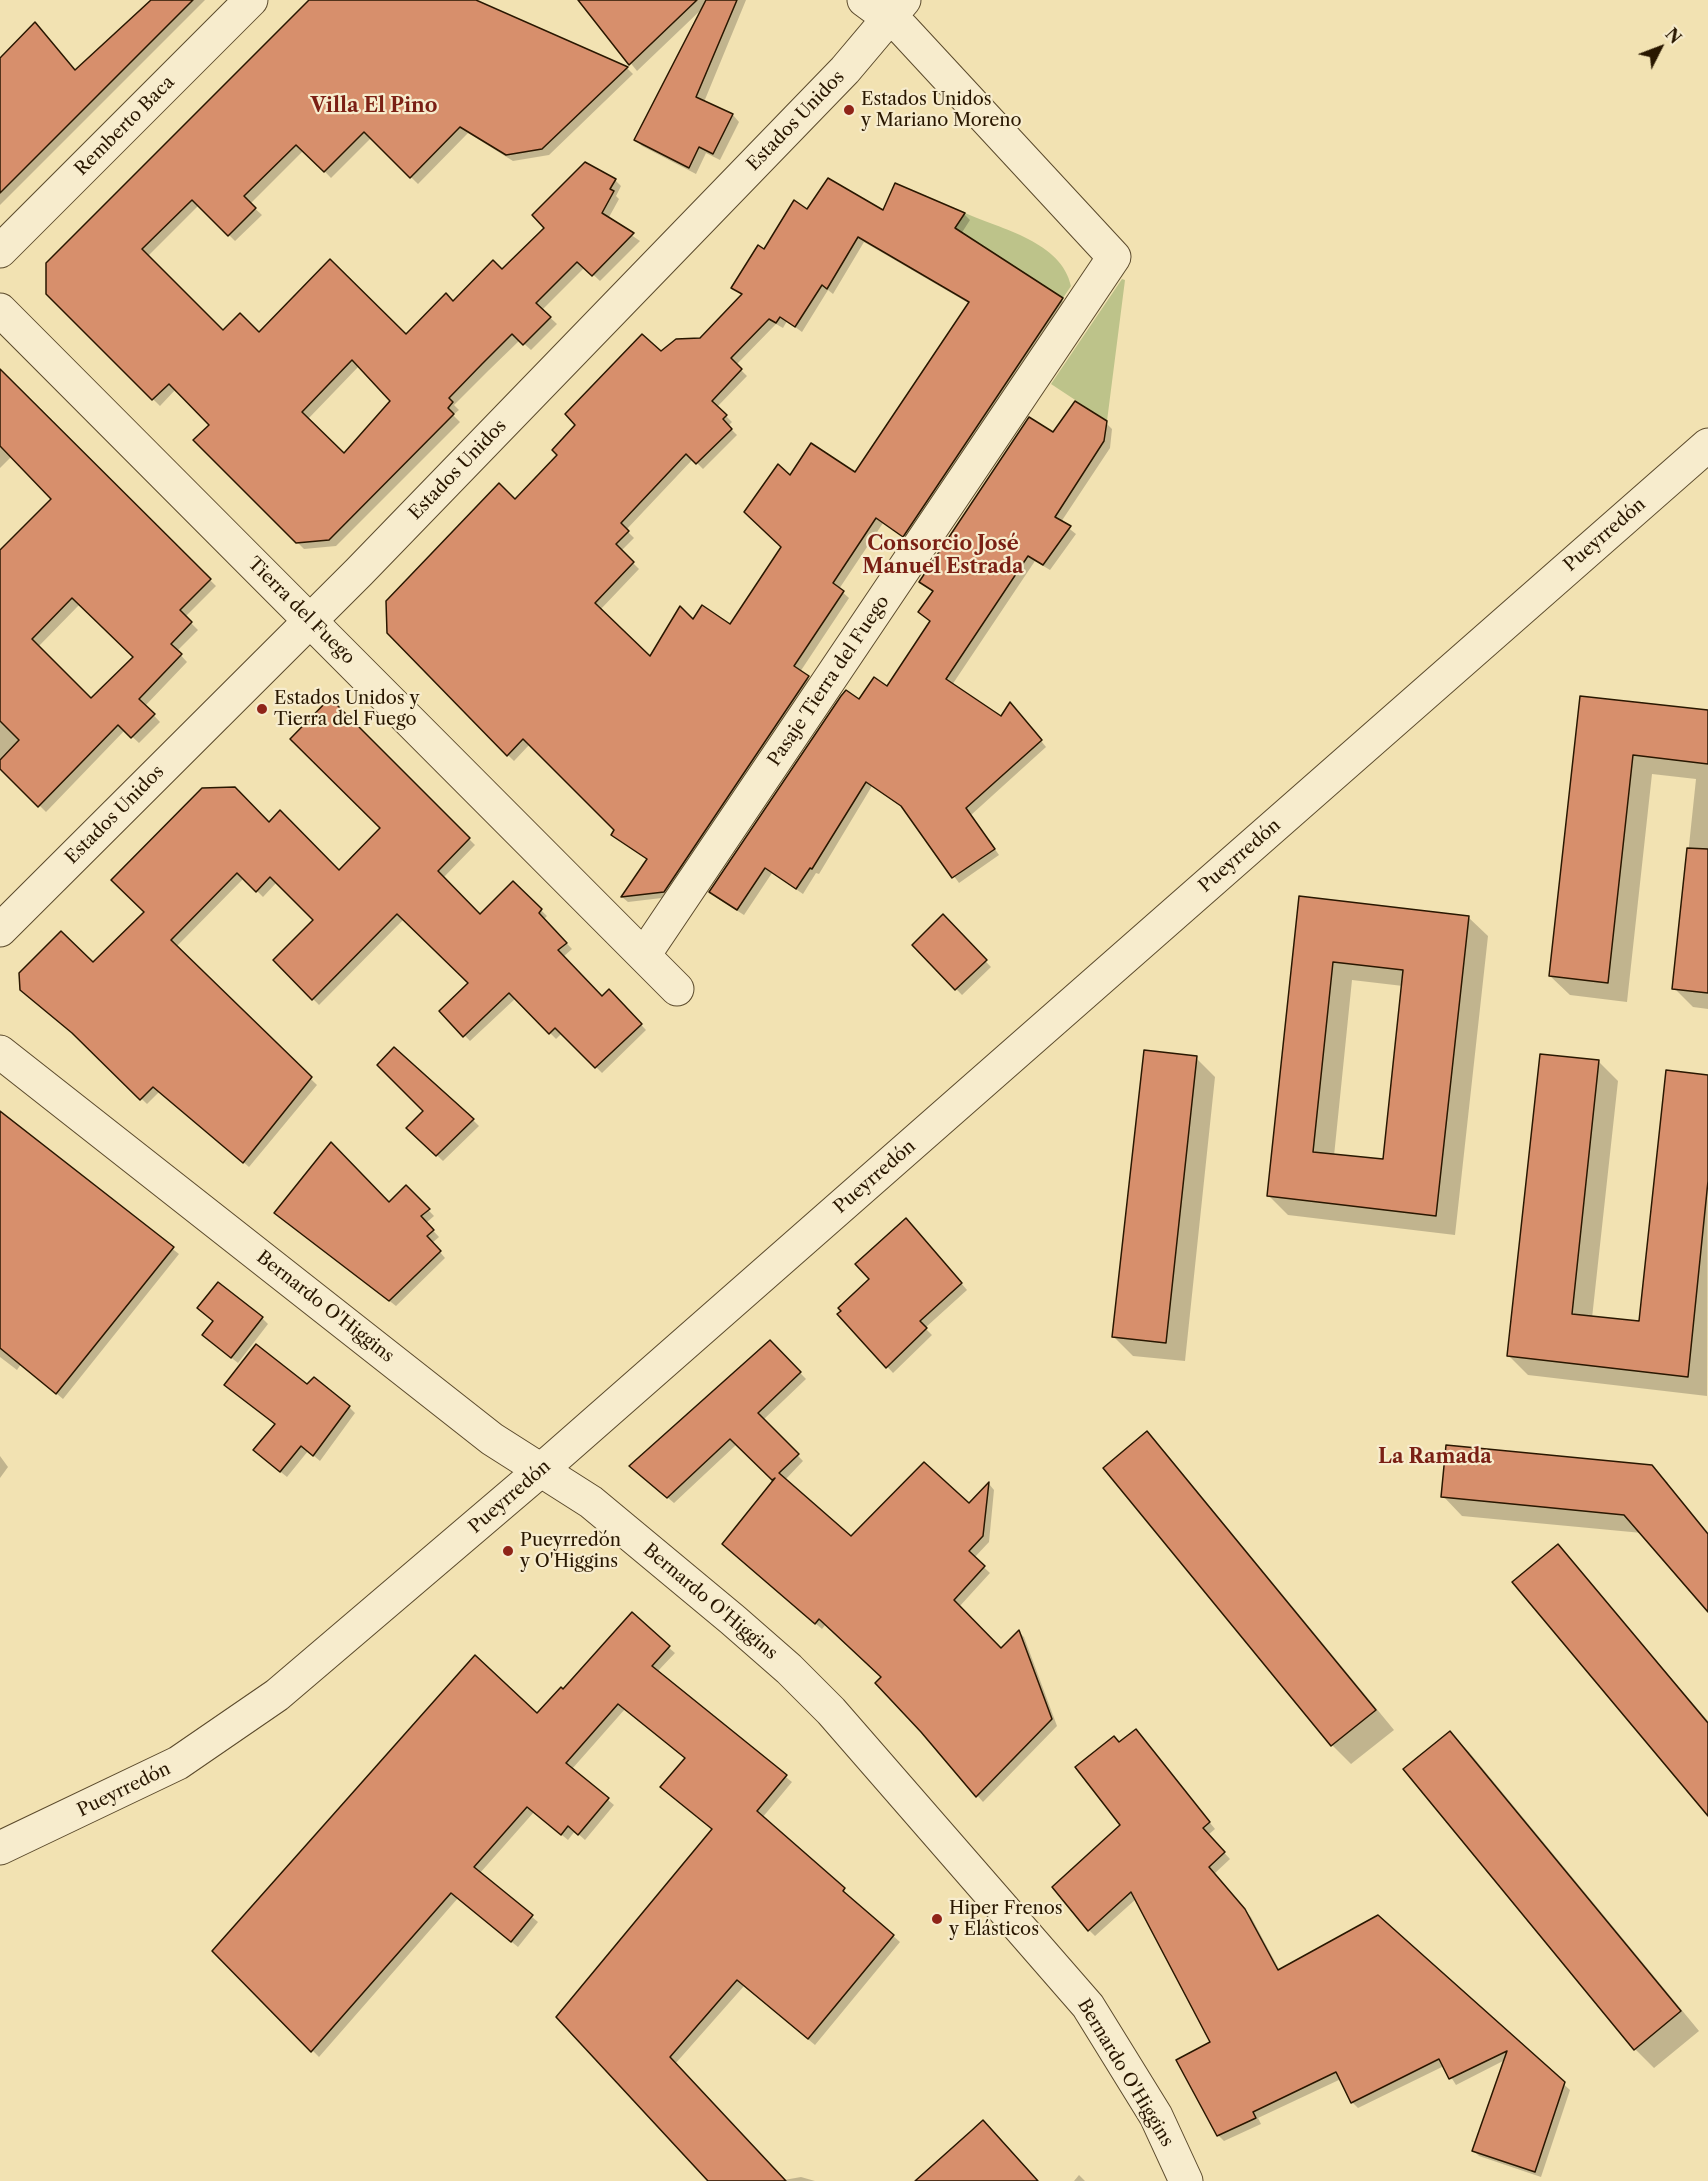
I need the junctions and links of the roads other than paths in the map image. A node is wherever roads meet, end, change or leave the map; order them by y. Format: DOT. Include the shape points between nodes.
graph roads {
  1 [pos="251,0"];
  2 [pos="886,6"];
  3 [pos="0,251"];
  4 [pos="0,310"];
  5 [pos="1708,445"];
  6 [pos="310,620"];
  7 [pos="0,930"];
  8 [pos="644,955"];
  9 [pos="677,989"];
  10 [pos="0,1052"];
  11 [pos="541,1470"];
  12 [pos="0,1848"];
  13 [pos="1186,2181"];
  1 -- 3 [label="street, Remberto Baca"];
  2 -- 6 [label="street, Estados Unidos" via="845,70"];
  2 -- 8 [label="street, Pasaje Tierra del Fuego" via="1114,257"];
  4 -- 6 [label="street, Tierra del Fuego"];
  5 -- 11 [label="street, Pueyrredón"];
  6 -- 7 [label="street, Estados Unidos"];
  6 -- 8 [label="street, Tierra del Fuego"];
  8 -- 9 [label="street, Tierra del Fuego"];
  10 -- 11 [label="street, Bernardo O'Higgins" via="492,1439"];
  11 -- 12 [label="street, Pueyrredón" via="278,1695 178,1763"];
  11 -- 13 [label="street, Bernardo O'Higgins" via="591,1502 733,1620 831,1711 1088,2006 1156,2116"];
}
